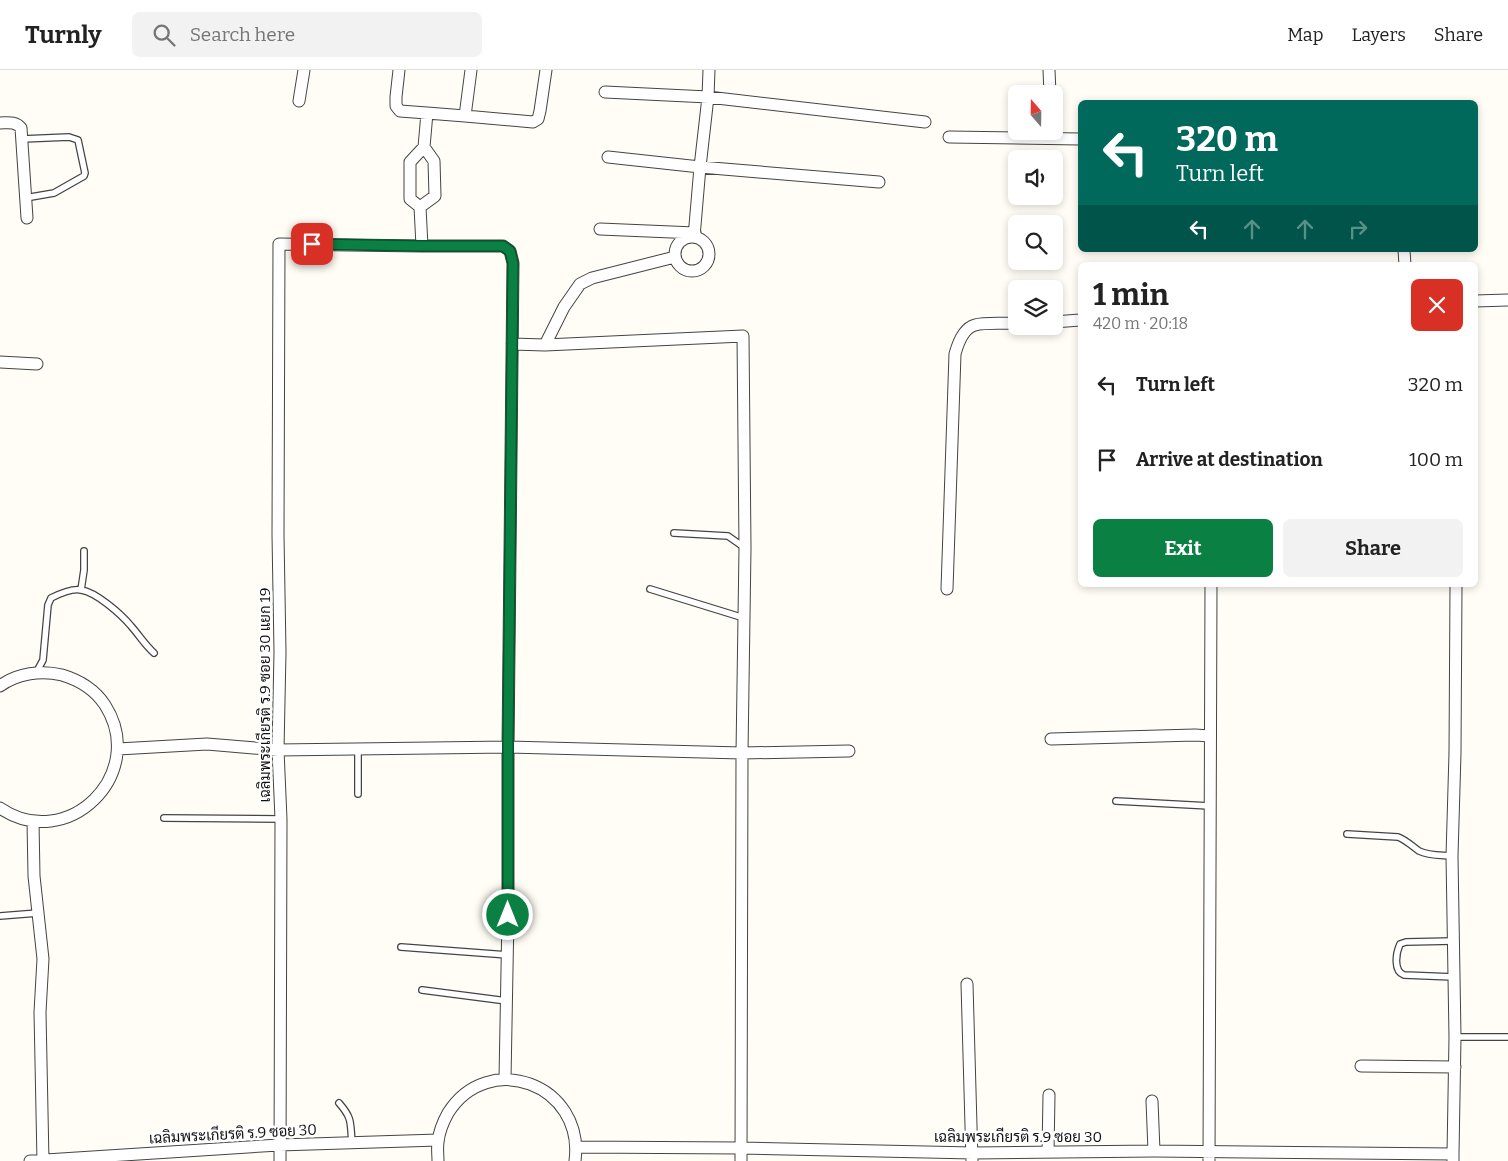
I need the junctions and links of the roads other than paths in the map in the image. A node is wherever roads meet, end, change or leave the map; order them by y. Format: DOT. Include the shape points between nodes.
graph roads {
  1 [pos="304,70"];
  2 [pos="399,70"];
  3 [pos="472,70"];
  4 [pos="546,70"];
  5 [pos="709,70"];
  6 [pos="1049,70"];
  7 [pos="1050,85"];
  8 [pos="605,92"];
  9 [pos="708,97"];
  10 [pos="300,101"];
  11 [pos="427,113"];
  12 [pos="465,116"];
  13 [pos="925,122"];
  14 [pos="0,123"];
  15 [pos="1008,136"];
  16 [pos="949,137"];
  17 [pos="1063,137"];
  18 [pos="21,139"];
  19 [pos="1078,139"];
  20 [pos="424,147"];
  21 [pos="608,157"];
  22 [pos="700,167"];
  23 [pos="879,182"];
  24 [pos="25,198"];
  25 [pos="420,208"];
  26 [pos="26,218"];
  27 [pos="600,229"];
  28 [pos="695,235"];
  29 [pos="422,246"];
  30 [pos="675,257"];
  31 [pos="1508,300"];
  32 [pos="1478,302"];
  33 [pos="1078,320"];
  34 [pos="1063,321"];
  35 [pos="1008,323"];
  36 [pos="512,344"];
  37 [pos="545,344"];
  38 [pos="0,362"];
  39 [pos="38,364"];
  40 [pos="674,533"];
  41 [pos="745,548"];
  42 [pos="84,551"];
  43 [pos="1211,587"];
  44 [pos="1456,587"];
  45 [pos="650,589"];
  46 [pos="81,590"];
  47 [pos="947,590"];
  48 [pos="744,618"];
  49 [pos="154,653"];
  50 [pos="36,673"];
  51 [pos="0,686"];
  52 [pos="1210,736"];
  53 [pos="1051,739"];
  54 [pos="508,746"];
  55 [pos="118,749"];
  56 [pos="358,749"];
  57 [pos="278,750"];
  58 [pos="849,751"];
  59 [pos="742,754"];
  60 [pos="358,794"];
  61 [pos="1116,800"];
  62 [pos="1210,806"];
  63 [pos="0,808"];
  64 [pos="164,818"];
  65 [pos="281,819"];
  66 [pos="33,821"];
  67 [pos="1348,834"];
  68 [pos="1452,856"];
  69 [pos="38,913"];
  70 [pos="0,916"];
  71 [pos="1454,941"];
  72 [pos="401,947"];
  73 [pos="508,955"];
  74 [pos="1454,977"];
  75 [pos="967,984"];
  76 [pos="422,990"];
  77 [pos="507,1001"];
  78 [pos="1455,1037"];
  79 [pos="1508,1037"];
  80 [pos="1362,1066"];
  81 [pos="1455,1067"];
  82 [pos="506,1079"];
  83 [pos="1049,1095"];
  84 [pos="1152,1101"];
  85 [pos="339,1103"];
  86 [pos="438,1140"];
  87 [pos="352,1143"];
  88 [pos="279,1145"];
  89 [pos="577,1148"];
  90 [pos="742,1148"];
  91 [pos="1154,1151"];
  92 [pos="1048,1152"];
  93 [pos="1209,1156"];
  94 [pos="973,1157"];
  95 [pos="1453,1157"];
  96 [pos="30,1161"];
  97 [pos="43,1161"];
  98 [pos="280,1161"];
  99 [pos="438,1161"];
  100 [pos="575,1161"];
  101 [pos="741,1161"];
  1 -- 10 [label="street"];
  2 -- 11 [label="street" via="396,106 400,111"];
  3 -- 12 [label="street"];
  4 -- 12 [label="street" via="538,119 533,122"];
  5 -- 9 [label="street"];
  6 -- 7 [label="street"];
  8 -- 9 [label="street"];
  9 -- 13 [label="street"];
  9 -- 22 [label="street"];
  11 -- 12 [label="street"];
  11 -- 20 [label="street"];
  14 -- 18 [label="street" via="18,124"];
  15 -- 16 [label="street"];
  17 -- 19 [label="street"];
  18 -- 24 [label="street"];
  18 -- 24 [label="lane" via="69,137 78,140 85,168 84,176 54,193"];
  20 -- 25 [label="street" via="410,162 410,199"];
  20 -- 25 [label="street" via="434,161 435,196"];
  21 -- 22 [label="street"];
  22 -- 23 [label="street"];
  22 -- 28 [label="street"];
  24 -- 26 [label="street"];
  25 -- 29 [label="street"];
  27 -- 28 [label="street"];
  28 -- 30 [label="street" via="680,243"];
  28 -- 30 [label="street" via="704,242 709,253 702,268 686,270"];
  29 -- 36 [label="street" via="503,246 510,251 513,263"];
  29 -- 57 [label="street, เฉลิมพระเกียรติ ร.9 ซอย 30 แยก 19" via="279,244"];
  30 -- 37 [label="street" via="580,284"];
  31 -- 32 [label="street"];
  33 -- 34 [label="street"];
  35 -- 47 [label="street" via="974,325 958,343 955,354"];
  36 -- 37 [label="street"];
  36 -- 54 [label="street"];
  37 -- 41 [label="street" via="743,336"];
  38 -- 39 [label="street"];
  40 -- 41 [label="lane" via="728,536"];
  41 -- 48 [label="street"];
  42 -- 46 [label="lane"];
  43 -- 52 [label="street"];
  44 -- 68 [label="street"];
  45 -- 48 [label="lane"];
  46 -- 49 [label="lane" via="100,598 131,625"];
  46 -- 50 [label="lane" via="51,598 43,660"];
  48 -- 59 [label="street"];
  50 -- 51 [label="street" via="19,676"];
  50 -- 55 [label="street" via="54,673 87,686 110,714"];
  52 -- 53 [label="street"];
  52 -- 62 [label="street"];
  54 -- 56 [label="street"];
  54 -- 59 [label="street"];
  54 -- 73 [label="street"];
  55 -- 57 [label="street" via="207,744"];
  55 -- 66 [label="street" via="108,783 84,809 68,817"];
  56 -- 57 [label="street"];
  56 -- 60 [label="lane"];
  57 -- 65 [label="street, เฉลิมพระเกียรติ ร.9 ซอย 30 แยก 19"];
  58 -- 59 [label="street"];
  59 -- 90 [label="street"];
  61 -- 62 [label="lane"];
  62 -- 93 [label="street"];
  63 -- 66 [label="street"];
  64 -- 65 [label="lane"];
  65 -- 88 [label="street, เฉลิมพระเกียรติ ร.9 ซอย 30 แยก 19"];
  66 -- 69 [label="street"];
  67 -- 68 [label="lane" via="1398,837 1428,854"];
  68 -- 71 [label="street"];
  69 -- 70 [label="lane"];
  69 -- 97 [label="street" via="43,959 40,1012"];
  71 -- 74 [label="street"];
  71 -- 74 [label="lane" via="1400,944 1397,969 1404,975"];
  72 -- 73 [label="lane"];
  73 -- 77 [label="street"];
  74 -- 78 [label="street"];
  75 -- 94 [label="street"];
  76 -- 77 [label="lane"];
  77 -- 82 [label="street"];
  78 -- 79 [label="lane"];
  78 -- 81 [label="street"];
  80 -- 81 [label="street"];
  81 -- 95 [label="street"];
  82 -- 86 [label="street" via="477,1087 453,1105 443,1121"];
  82 -- 89 [label="street" via="527,1082 547,1092 563,1107 573,1126"];
  83 -- 92 [label="street"];
  84 -- 91 [label="street"];
  85 -- 87 [label="lane" via="350,1119"];
  86 -- 87 [label="street, เฉลิมพระเกียรติ ร.9 ซอย 30"];
  86 -- 99 [label="street"];
  87 -- 88 [label="street, เฉลิมพระเกียรติ ร.9 ซอย 30"];
  88 -- 97 [label="street, เฉลิมพระเกียรติ ร.9 ซอย 30"];
  88 -- 98 [label="street, เฉลิมพระเกียรติ ร.9 ซอย 30 แยก 19"];
  89 -- 90 [label="street, เฉลิมพระเกียรติ ร.9 ซอย 30"];
  89 -- 100 [label="street"];
  90 -- 94 [label="street, เฉลิมพระเกียรติ ร.9 ซอย 30"];
  90 -- 101 [label="street"];
  91 -- 92 [label="street, เฉลิมพระเกียรติ ร.9 ซอย 30"];
  91 -- 93 [label="street, เฉลิมพระเกียรติ ร.9 ซอย 30"];
  92 -- 94 [label="street, เฉลิมพระเกียรติ ร.9 ซอย 30"];
  93 -- 95 [label="street, เฉลิมพระเกียรติ ร.9 ซอย 30"];
  96 -- 97 [label="street, เฉลิมพระเกียรติ ร.9 ซอย 30"];
}
